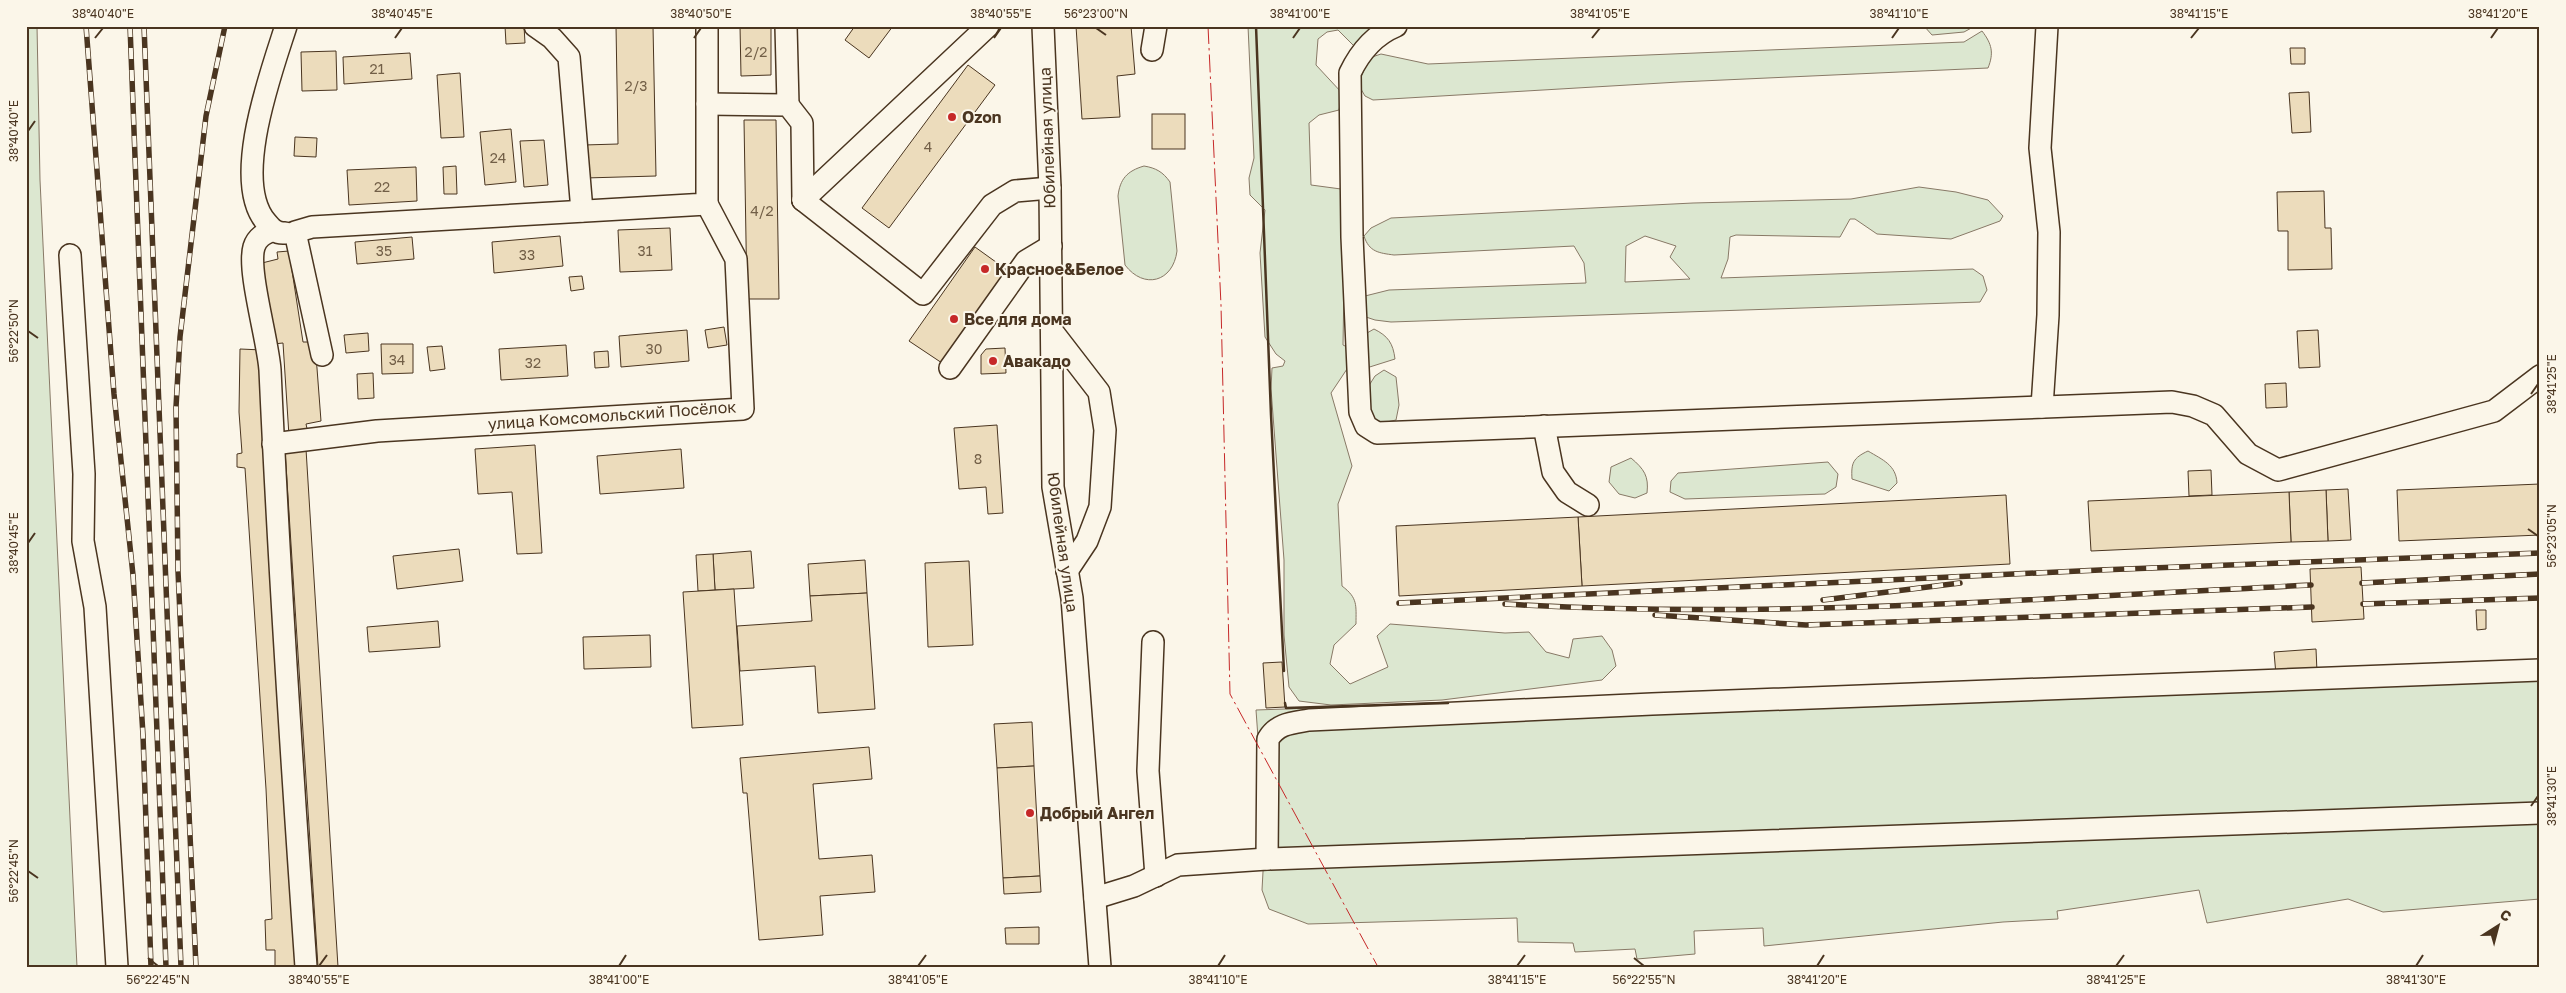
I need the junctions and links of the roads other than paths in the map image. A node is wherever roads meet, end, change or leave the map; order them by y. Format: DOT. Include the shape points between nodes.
graph roads {
  1 [pos="286,26"];
  2 [pos="535,26"];
  3 [pos="707,26"];
  4 [pos="786,26"];
  5 [pos="988,26"];
  6 [pos="1043,26"];
  7 [pos="1156,26"];
  8 [pos="1396,26"];
  9 [pos="2047,26"];
  10 [pos="1152,50"];
  11 [pos="707,104"];
  12 [pos="788,105"];
  13 [pos="1050,188"];
  14 [pos="803,200"];
  15 [pos="707,204"];
  16 [pos="582,211"];
  17 [pos="273,230"];
  18 [pos="295,232"];
  19 [pos="1051,246"];
  20 [pos="70,255"];
  21 [pos="1052,331"];
  22 [pos="322,355"];
  23 [pos="950,368"];
  24 [pos="2540,376"];
  25 [pos="2042,407"];
  26 [pos="1544,426"];
  27 [pos="273,444"];
  28 [pos="1588,505"];
  29 [pos="1067,571"];
  30 [pos="1153,642"];
  31 [pos="2540,670"];
  32 [pos="2540,813"];
  33 [pos="1267,859"];
  34 [pos="1156,876"];
  35 [pos="1095,898"];
  36 [pos="117,967"];
  37 [pos="306,967"];
  38 [pos="1100,967"];
  1 -- 17 [label="street" via="269,78 257,132 251,185 258,213"];
  2 -- 16 [label="street" via="552,38 569,57"];
  3 -- 11 [label="street"];
  4 -- 12 [label="street"];
  5 -- 14 [label="street"];
  6 -- 13 [label="street, Юбилейная улица"];
  7 -- 10 [label="street"];
  8 -- 26 [label="street" via="1385,31 1360,53 1350,73 1352,237 1360,412 1366,426 1377,433"];
  9 -- 25 [label="street" via="2040,148 2049,232"];
  11 -- 12 [label="street"];
  11 -- 15 [label="street"];
  12 -- 14 [label="street" via="802,123"];
  13 -- 14 [label="street" via="1015,191 992,204 923,294"];
  13 -- 19 [label="street, Юбилейная улица"];
  15 -- 16 [label="street"];
  15 -- 27 [label="street, улица Комсомольский Посёлок" via="736,259 743,409 377,430"];
  16 -- 18 [label="street" via="312,227"];
  17 -- 18 [label="street"];
  17 -- 27 [label="street" via="261,235 254,247 253,267 269,352"];
  18 -- 22 [label="street"];
  19 -- 21 [label="street, Юбилейная улица"];
  19 -- 23 [label="street" via="1026,261"];
  20 -- 36 [label="street" via="84,474 83,541 95,607"];
  21 -- 29 [label="street, Юбилейная улица" via="1053,487"];
  21 -- 29 [label="street" via="1099,392 1105,430 1100,508 1087,541"];
  24 -- 25 [label="street" via="2494,411 2278,470 2248,454 2214,415 2193,406 2172,402"];
  25 -- 26 [label="street"];
  26 -- 28 [label="street" via="1553,472 1567,492"];
  27 -- 37 [label="street"];
  29 -- 35 [label="street, Юбилейная улица" via="1072,598"];
  30 -- 34 [label="street" via="1148,771"];
  31 -- 33 [label="street" via="1652,704 1286,723 1274,729 1268,738"];
  32 -- 33 [label="street"];
  33 -- 34 [label="street" via="1178,865"];
  34 -- 35 [label="street"];
  35 -- 38 [label="street, Юбилейная улица"];
}
